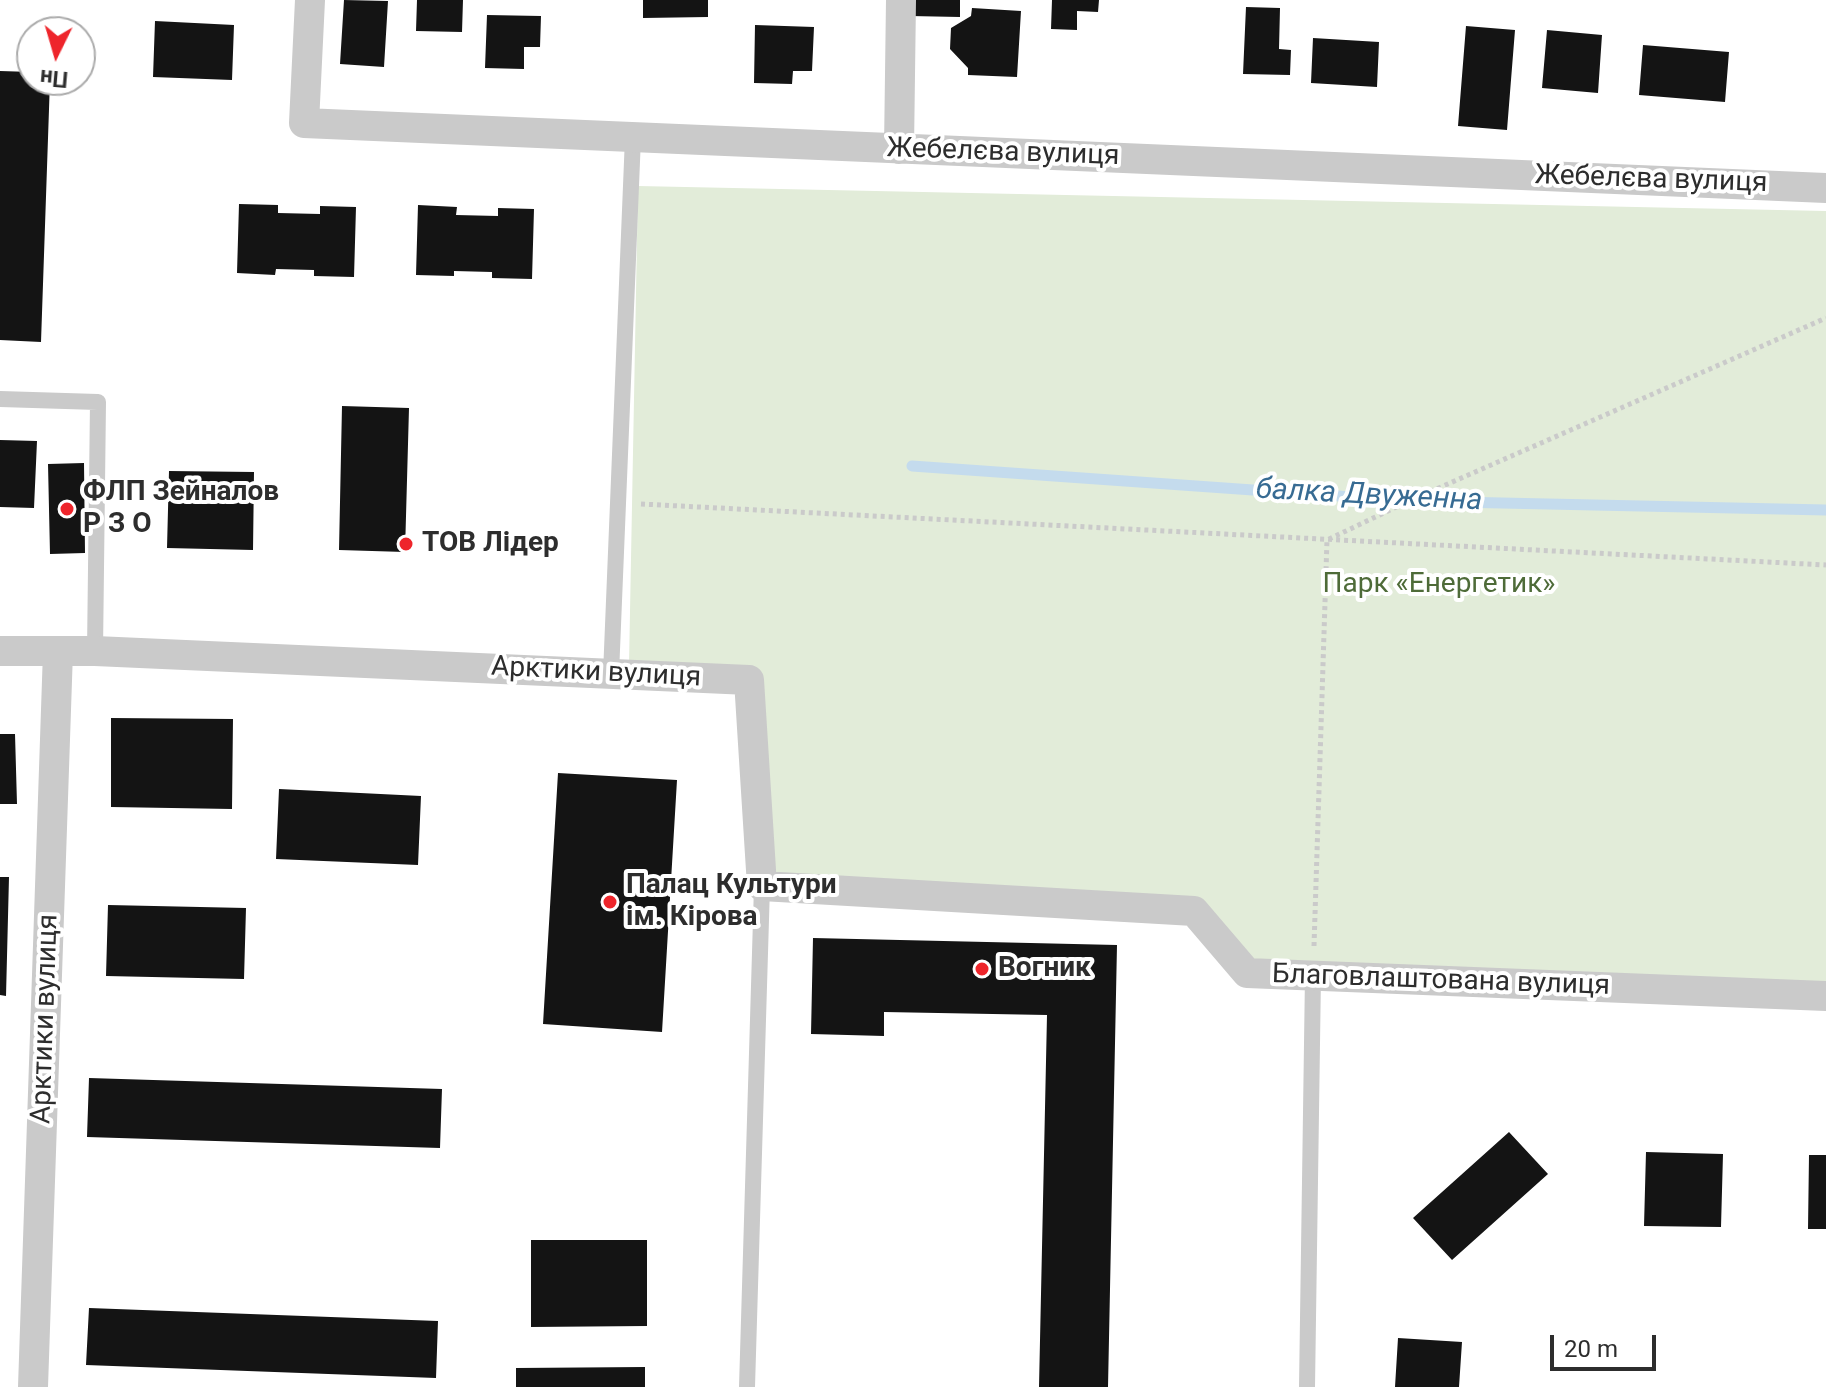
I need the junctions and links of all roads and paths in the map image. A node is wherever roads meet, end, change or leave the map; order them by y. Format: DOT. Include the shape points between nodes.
graph roads {
  1 [pos="310,0"];
  2 [pos="901,0"];
  3 [pos="633,137"];
  4 [pos="899,149"];
  5 [pos="1826,188"];
  6 [pos="1826,318"];
  7 [pos="0,399"];
  8 [pos="617,502"];
  9 [pos="1327,540"];
  10 [pos="1826,565"];
  11 [pos="0,651"];
  12 [pos="58,651"];
  13 [pos="95,651"];
  14 [pos="611,674"];
  15 [pos="762,886"];
  16 [pos="1313,975"];
  17 [pos="1826,996"];
  18 [pos="33,1387"];
  19 [pos="747,1387"];
  20 [pos="1307,1387"];
  1 -- 3 [label="street, Жебелєва вулиця" via="304,123"];
  2 -- 4 [label="street"];
  3 -- 4 [label="street, Жебелєва вулиця"];
  3 -- 8 [label="lane"];
  4 -- 5 [label="street, Жебелєва вулиця"];
  6 -- 9 [label="path"];
  7 -- 13 [label="lane" via="98,402"];
  8 -- 9 [label="path"];
  8 -- 14 [label="lane"];
  9 -- 10 [label="path"];
  9 -- 16 [label="path"];
  11 -- 12 [label="street, Арктики вулиця"];
  12 -- 13 [label="street, Арктики вулиця"];
  12 -- 18 [label="street, Арктики вулиця"];
  13 -- 14 [label="street, Арктики вулиця"];
  14 -- 15 [label="street, Арктики вулиця" via="749,680"];
  15 -- 16 [label="street, Благовлаштована вулиця" via="1194,911 1247,973"];
  15 -- 19 [label="lane"];
  16 -- 17 [label="street, Благовлаштована вулиця"];
  16 -- 20 [label="lane"];
}
